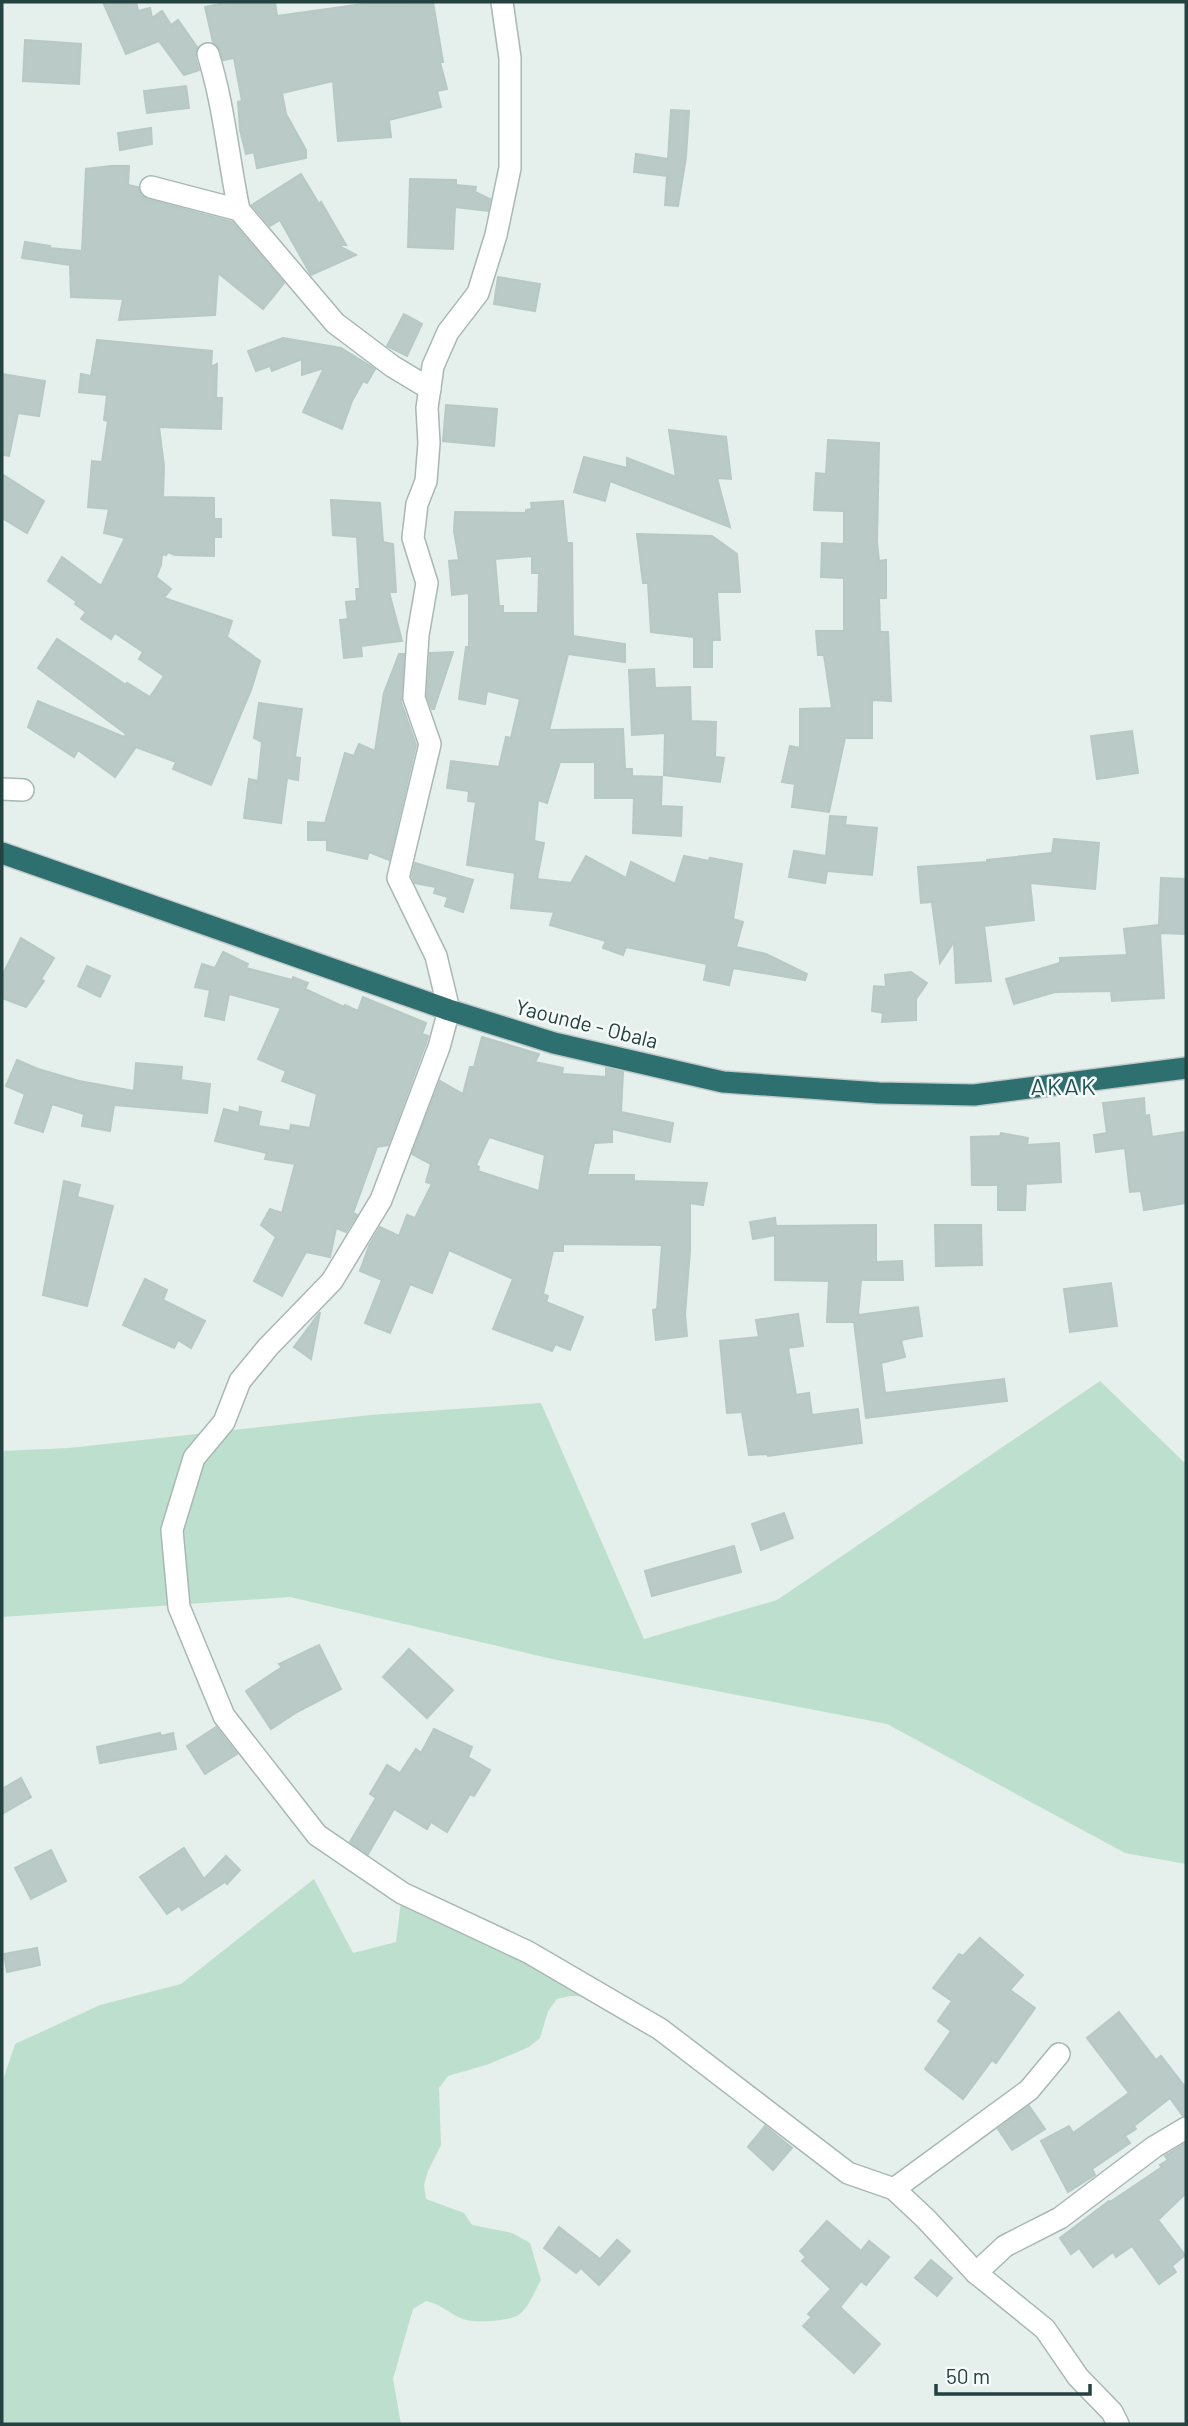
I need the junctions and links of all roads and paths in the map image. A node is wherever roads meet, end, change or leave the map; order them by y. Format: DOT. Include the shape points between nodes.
graph roads {
  1 [pos="502,2"];
  2 [pos="208,54"];
  3 [pos="151,187"];
  4 [pos="239,209"];
  5 [pos="429,389"];
  6 [pos="2,853"];
  7 [pos="449,1010"];
  8 [pos="1186,1068"];
  9 [pos="1059,2054"];
  10 [pos="1186,2128"];
  11 [pos="894,2189"];
  12 [pos="976,2273"];
  13 [pos="1118,2424"];
  1 -- 5 [label="street" via="510,58 510,168 478,293 448,332"];
  2 -- 4 [label="street" via="218,86"];
  3 -- 4 [label="street"];
  4 -- 5 [label="street" via="335,323"];
  5 -- 7 [label="street" via="426,481 417,503 413,538 427,583 414,698 430,744 398,878 436,956"];
  6 -- 7 [label="highway, Yaounde - Obala"];
  7 -- 8 [label="highway, Yaounde - Obala" via="554,1043 736,1083 974,1095"];
  7 -- 11 [label="street" via="381,1200 332,1281 240,1381 224,1422 194,1458 172,1530 179,1607 224,1716 317,1835 402,1893 528,1952 660,2029 848,2173"];
  9 -- 11 [label="street" via="1029,2090"];
  10 -- 12 [label="street" via="1060,2218 1005,2246"];
  11 -- 12 [label="street"];
  12 -- 13 [label="street" via="1045,2329"];
}
